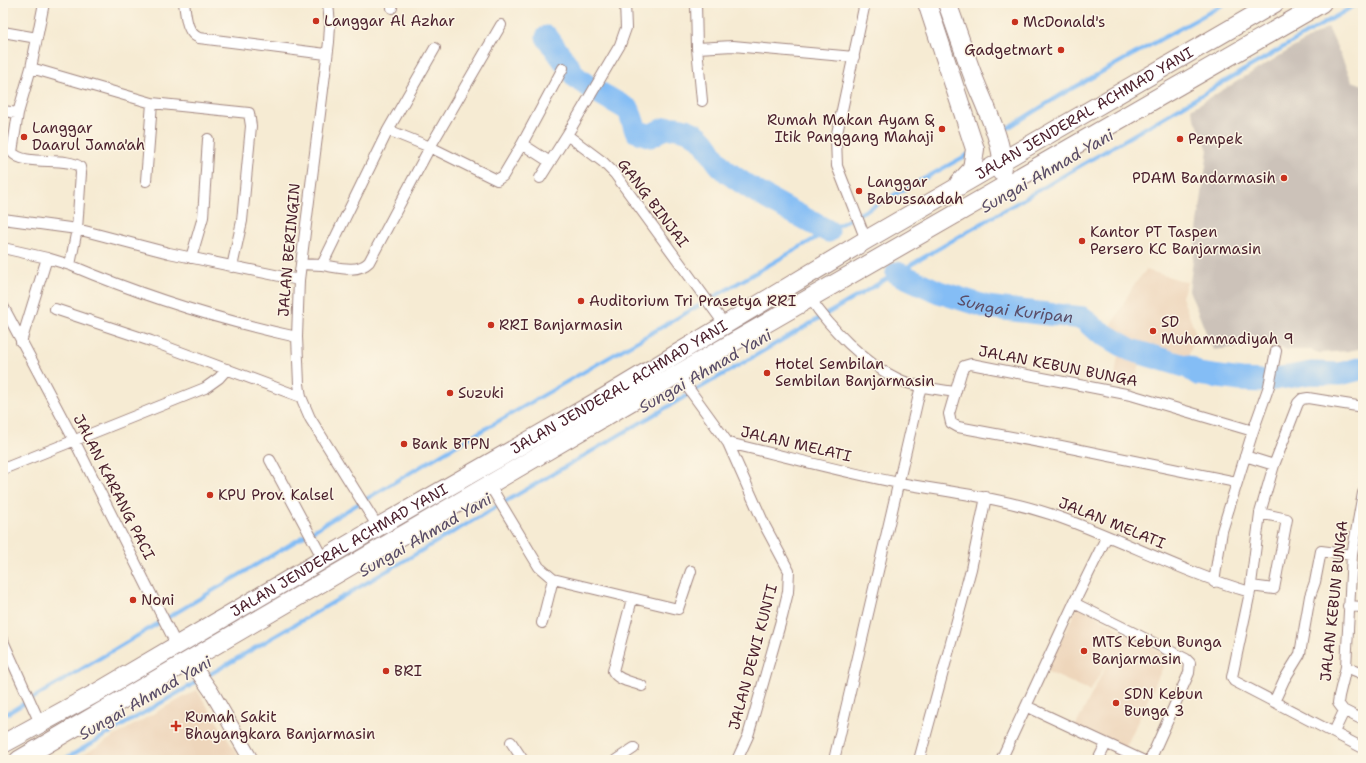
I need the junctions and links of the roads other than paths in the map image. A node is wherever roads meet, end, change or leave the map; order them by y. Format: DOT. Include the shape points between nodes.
graph roads {
  1 [pos="44,3"];
  2 [pos="184,3"];
  3 [pos="328,3"];
  4 [pos="625,3"];
  5 [pos="696,3"];
  6 [pos="865,3"];
  7 [pos="927,3"];
  8 [pos="947,3"];
  9 [pos="1275,3"];
  10 [pos="1322,3"];
  11 [pos="501,25"];
  12 [pos="3,32"];
  13 [pos="37,38"];
  14 [pos="434,48"];
  15 [pos="697,48"];
  16 [pos="326,54"];
  17 [pos="854,57"];
  18 [pos="31,68"];
  19 [pos="563,68"];
  20 [pos="702,101"];
  21 [pos="152,103"];
  22 [pos="3,112"];
  23 [pos="18,113"];
  24 [pos="388,130"];
  25 [pos="567,135"];
  26 [pos="208,139"];
  27 [pos="522,144"];
  28 [pos="430,147"];
  29 [pos="550,162"];
  30 [pos="1002,162"];
  31 [pos="540,178"];
  32 [pos="146,181"];
  33 [pos="952,190"];
  34 [pos="986,196"];
  35 [pos="3,219"];
  36 [pos="77,229"];
  37 [pos="866,240"];
  38 [pos="3,248"];
  39 [pos="47,258"];
  40 [pos="191,258"];
  41 [pos="301,264"];
  42 [pos="70,265"];
  43 [pos="322,265"];
  44 [pos="232,267"];
  45 [pos="298,280"];
  46 [pos="814,304"];
  47 [pos="3,306"];
  48 [pos="55,309"];
  49 [pos="725,325"];
  50 [pos="297,337"];
  51 [pos="21,342"];
  52 [pos="1276,351"];
  53 [pos="227,369"];
  54 [pos="683,380"];
  55 [pos="921,386"];
  56 [pos="955,392"];
  57 [pos="301,396"];
  58 [pos="1363,408"];
  59 [pos="1253,431"];
  60 [pos="74,440"];
  61 [pos="728,443"];
  62 [pos="1245,456"];
  63 [pos="270,460"];
  64 [pos="1274,465"];
  65 [pos="3,469"];
  66 [pos="898,482"];
  67 [pos="1236,482"];
  68 [pos="486,486"];
  69 [pos="1363,493"];
  70 [pos="986,497"];
  71 [pos="1260,513"];
  72 [pos="378,527"];
  73 [pos="1107,536"];
  74 [pos="320,553"];
  75 [pos="1352,555"];
  76 [pos="691,571"];
  77 [pos="553,579"];
  78 [pos="1214,582"];
  79 [pos="1250,589"];
  80 [pos="632,599"];
  81 [pos="1074,603"];
  82 [pos="1348,606"];
  83 [pos="1363,607"];
  84 [pos="542,623"];
  85 [pos="173,639"];
  86 [pos="3,641"];
  87 [pos="194,667"];
  88 [pos="1346,667"];
  89 [pos="1363,674"];
  90 [pos="642,686"];
  91 [pos="96,693"];
  92 [pos="1274,702"];
  93 [pos="1026,706"];
  94 [pos="105,710"];
  95 [pos="1343,710"];
  96 [pos="37,718"];
  97 [pos="1363,720"];
  98 [pos="1334,732"];
  99 [pos="512,742"];
  100 [pos="3,744"];
  101 [pos="1106,744"];
  102 [pos="634,748"];
  103 [pos="1363,748"];
  104 [pos="20,760"];
  105 [pos="251,760"];
  106 [pos="523,760"];
  107 [pos="616,760"];
  108 [pos="737,760"];
  109 [pos="834,760"];
  110 [pos="919,760"];
  111 [pos="1002,760"];
  112 [pos="1098,760"];
  113 [pos="1142,760"];
  114 [pos="1150,760"];
  1 -- 13 [label="street"];
  2 -- 16 [label="street" via="190,30 199,38"];
  3 -- 16 [label="street, JALAN BERINGIN" via="330,25"];
  4 -- 25 [label="street" via="626,21 620,45"];
  5 -- 15 [label="street"];
  6 -- 17 [label="street"];
  7 -- 33 [label="highway" via="976,149 972,169"];
  8 -- 30 [label="highway" via="997,134"];
  9 -- 30 [label="highway, JALAN JENDERAL ACHMAD YANI"];
  10 -- 34 [label="highway, JALAN JENDERAL ACHMAD YANI"];
  11 -- 28 [label="street"];
  12 -- 13 [label="street"];
  13 -- 18 [label="street"];
  14 -- 24 [label="street"];
  15 -- 17 [label="street" via="733,46"];
  15 -- 20 [label="street"];
  16 -- 41 [label="street, JALAN BERINGIN"];
  17 -- 37 [label="street" via="836,138 836,154 837,166"];
  18 -- 21 [label="street"];
  18 -- 23 [label="street"];
  19 -- 27 [label="street"];
  21 -- 32 [label="street"];
  21 -- 44 [label="street" via="245,111 250,114 242,220"];
  22 -- 23 [label="street"];
  23 -- 36 [label="street" via="12,150 15,156 74,163 81,169"];
  24 -- 28 [label="street"];
  24 -- 43 [label="street"];
  25 -- 29 [label="street"];
  25 -- 49 [label="street, GANG BINJAI" via="615,174"];
  26 -- 40 [label="street" via="203,217"];
  27 -- 28 [label="street" via="503,176 497,180"];
  27 -- 29 [label="street"];
  28 -- 43 [label="street" via="369,262 355,269"];
  29 -- 31 [label="street"];
  30 -- 33 [label="highway, JALAN JENDERAL ACHMAD YANI"];
  30 -- 34 [label="highway" via="1000,177"];
  33 -- 37 [label="highway, JALAN JENDERAL ACHMAD YANI"];
  34 -- 46 [label="highway, JALAN JENDERAL ACHMAD YANI"];
  35 -- 36 [label="street"];
  36 -- 40 [label="street"];
  36 -- 42 [label="street"];
  37 -- 49 [label="highway, JALAN JENDERAL ACHMAD YANI"];
  38 -- 39 [label="street"];
  39 -- 42 [label="street"];
  39 -- 51 [label="street"];
  40 -- 44 [label="street"];
  41 -- 43 [label="street"];
  41 -- 45 [label="street, JALAN BERINGIN"];
  42 -- 50 [label="street" via="103,279 198,311"];
  44 -- 45 [label="street"];
  45 -- 50 [label="street, JALAN BERINGIN"];
  46 -- 54 [label="highway, JALAN JENDERAL ACHMAD YANI"];
  46 -- 55 [label="street" via="850,344 883,370 898,379"];
  47 -- 51 [label="street, JALAN KARANG PACI"];
  48 -- 53 [label="street"];
  49 -- 68 [label="highway, JALAN JENDERAL ACHMAD YANI"];
  50 -- 57 [label="street, JALAN BERINGIN" via="297,367"];
  51 -- 60 [label="street, JALAN KARANG PACI"];
  52 -- 59 [label="street" via="1273,373"];
  53 -- 57 [label="street"];
  53 -- 60 [label="street" via="205,388"];
  54 -- 61 [label="street, JALAN DEWI KUNTI"];
  54 -- 68 [label="highway, JALAN JENDERAL ACHMAD YANI"];
  55 -- 56 [label="street"];
  55 -- 66 [label="street"];
  56 -- 59 [label="street, JALAN KEBUN BUNGA" via="962,369 971,364 1136,396"];
  56 -- 67 [label="street, JALAN KEBUN BUNGA" via="949,419 958,427"];
  57 -- 72 [label="street, JALAN BERINGIN" via="310,418"];
  58 -- 64 [label="street" via="1302,399 1298,403"];
  59 -- 62 [label="street"];
  60 -- 65 [label="street"];
  60 -- 85 [label="street, JALAN KARANG PACI"];
  61 -- 66 [label="street, JALAN MELATI"];
  61 -- 108 [label="street, JALAN DEWI KUNTI" via="765,526 789,571 782,617 748,736"];
  62 -- 64 [label="street"];
  62 -- 67 [label="street"];
  63 -- 74 [label="street"];
  64 -- 71 [label="street"];
  66 -- 70 [label="street, JALAN MELATI"];
  66 -- 109 [label="street"];
  67 -- 78 [label="street" via="1222,531"];
  68 -- 72 [label="highway, JALAN JENDERAL ACHMAD YANI"];
  68 -- 77 [label="street" via="504,509 539,567"];
  68 -- 87 [label="highway, JALAN JENDERAL ACHMAD YANI"];
  69 -- 75 [label="street, JALAN KEBUN BUNGA"];
  70 -- 73 [label="street, JALAN MELATI" via="1050,514"];
  70 -- 110 [label="street" via="972,569"];
  71 -- 79 [label="street"];
  71 -- 79 [label="street, JALAN MELATI" via="1287,519 1274,589"];
  72 -- 74 [label="highway, JALAN JENDERAL ACHMAD YANI"];
  73 -- 78 [label="street, JALAN MELATI"];
  73 -- 81 [label="street"];
  74 -- 85 [label="highway, JALAN JENDERAL ACHMAD YANI"];
  75 -- 82 [label="street, JALAN KEBUN BUNGA"];
  75 -- 92 [label="street" via="1321,551 1308,604 1300,654"];
  76 -- 80 [label="street" via="678,609"];
  77 -- 80 [label="street"];
  77 -- 84 [label="street"];
  78 -- 79 [label="street, JALAN MELATI"];
  79 -- 92 [label="street" via="1232,679"];
  80 -- 90 [label="street" via="613,671 615,675"];
  81 -- 93 [label="street"];
  81 -- 114 [label="street" via="1190,663 1189,673"];
  82 -- 83 [label="street"];
  82 -- 88 [label="street, JALAN KEBUN BUNGA"];
  85 -- 91 [label="highway, JALAN JENDERAL ACHMAD YANI"];
  86 -- 96 [label="street"];
  87 -- 94 [label="highway, JALAN JENDERAL ACHMAD YANI"];
  87 -- 105 [label="street"];
  88 -- 89 [label="street"];
  88 -- 95 [label="street, JALAN KEBUN BUNGA" via="1338,703"];
  91 -- 94 [label="highway"];
  91 -- 96 [label="highway, JALAN JENDERAL ACHMAD YANI"];
  92 -- 98 [label="street"];
  93 -- 101 [label="street"];
  93 -- 111 [label="street"];
  94 -- 104 [label="highway, JALAN JENDERAL ACHMAD YANI"];
  95 -- 97 [label="street"];
  95 -- 98 [label="street"];
  96 -- 100 [label="highway, JALAN JENDERAL ACHMAD YANI"];
  98 -- 103 [label="street"];
  99 -- 106 [label="street"];
  101 -- 112 [label="street"];
  101 -- 113 [label="street"];
  102 -- 107 [label="street"];
}
